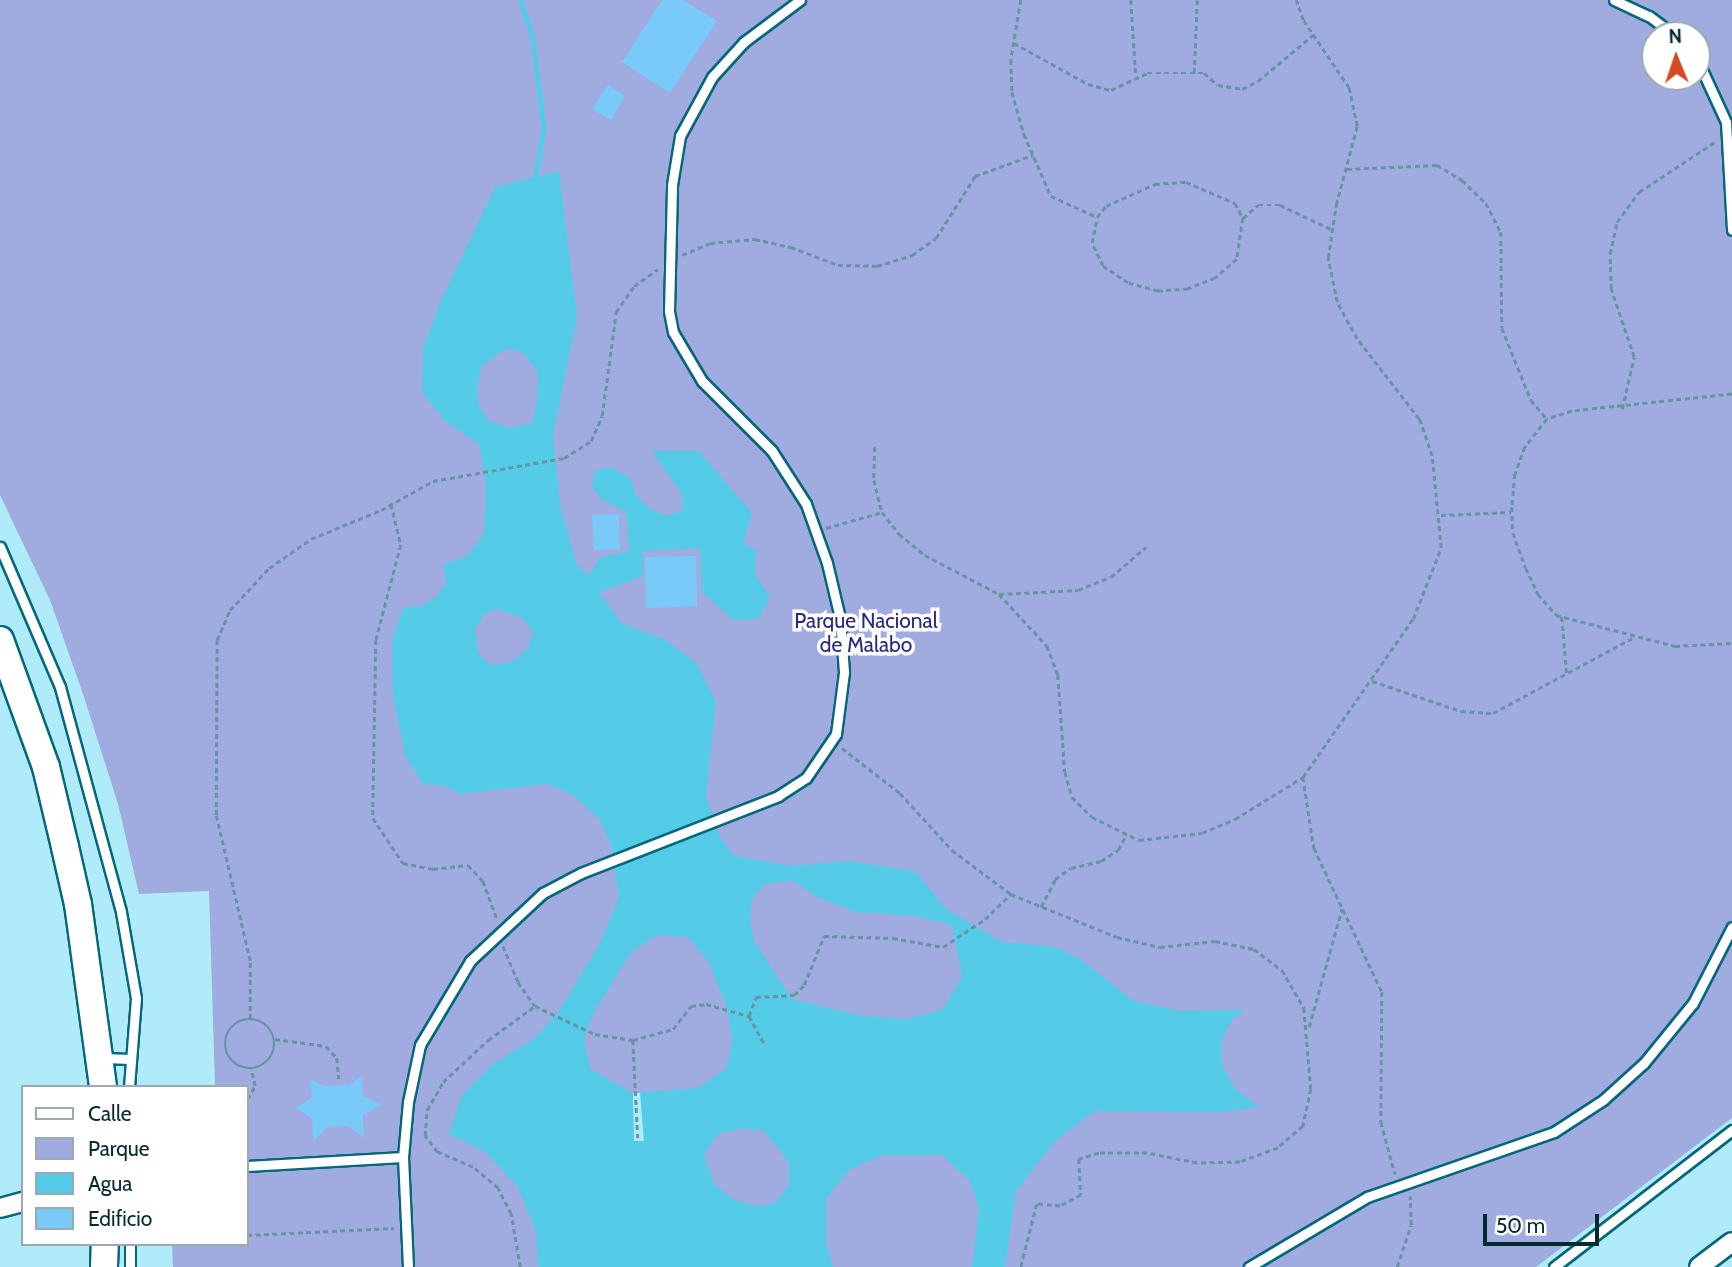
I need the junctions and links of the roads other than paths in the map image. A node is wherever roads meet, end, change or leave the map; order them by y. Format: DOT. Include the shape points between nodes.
graph roads {
  1 [pos="800,0"];
  2 [pos="1614,0"];
  3 [pos="1656,21"];
  4 [pos="1711,85"];
  5 [pos="1732,230"];
  6 [pos="0,547"];
  7 [pos="0,640"];
  8 [pos="1732,927"];
  9 [pos="100,1057"];
  10 [pos="130,1059"];
  11 [pos="103,1085"];
  12 [pos="130,1085"];
  13 [pos="1732,1130"];
  14 [pos="403,1157"];
  15 [pos="248,1166"];
  16 [pos="21,1203"];
  17 [pos="0,1208"];
  18 [pos="1732,1242"];
  19 [pos="105,1246"];
  20 [pos="130,1246"];
  21 [pos="104,1267"];
  22 [pos="130,1267"];
  23 [pos="408,1267"];
  24 [pos="1249,1267"];
  25 [pos="1554,1267"];
  26 [pos="1699,1267"];
  1 -- 14 [label="lane" via="744,41 712,77 680,136 672,185 669,312 685,357 702,381 772,451 806,504 835,591 842,645 842,706 832,741 806,778 743,810 581,873 543,893 497,932 463,971 421,1045 408,1102"];
  2 -- 3 [label="lane"];
  4 -- 5 [label="lane" via="1727,135"];
  6 -- 10 [label="lane" via="60,687 112,875 136,999"];
  7 -- 9 [label="street" via="46,767 65,847"];
  8 -- 24 [label="lane" via="1693,1003 1644,1063 1603,1100 1554,1132 1405,1184 1314,1226"];
  9 -- 10 [label="lane"];
  9 -- 11 [label="street"];
  10 -- 12 [label="lane"];
  13 -- 25 [label="lane"];
  14 -- 15 [label="lane"];
  14 -- 23 [label="lane"];
  16 -- 17 [label="street"];
  18 -- 26 [label="street"];
  19 -- 21 [label="street"];
  20 -- 22 [label="lane"];
}
